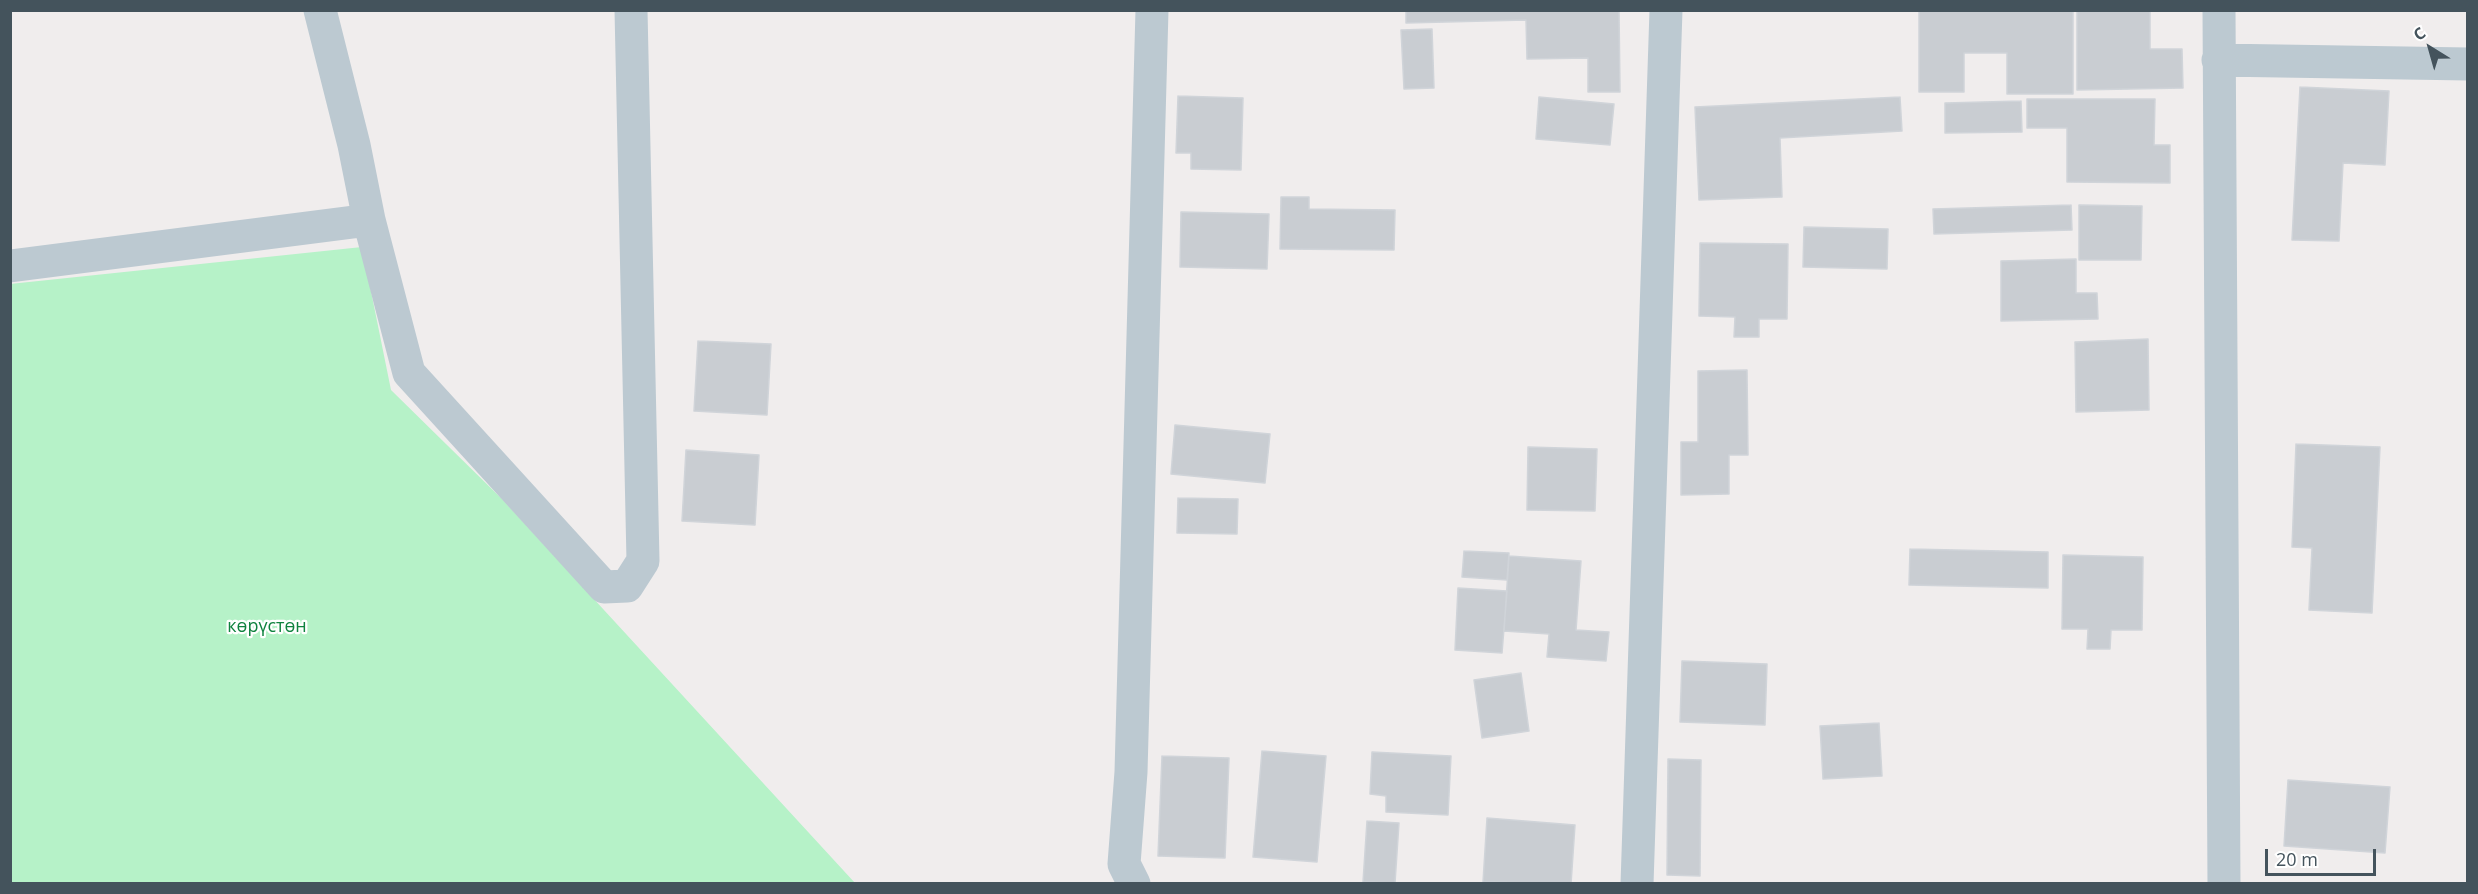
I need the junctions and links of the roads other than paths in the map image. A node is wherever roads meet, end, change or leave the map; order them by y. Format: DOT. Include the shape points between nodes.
graph roads {
  1 [pos="320,10"];
  2 [pos="631,10"];
  3 [pos="1152,10"];
  4 [pos="1666,10"];
  5 [pos="2219,10"];
  6 [pos="2218,60"];
  7 [pos="2468,64"];
  8 [pos="369,220"];
  9 [pos="10,266"];
  10 [pos="1134,884"];
  11 [pos="1637,884"];
  12 [pos="2224,884"];
  1 -- 8 [label="street"];
  2 -- 8 [label="street" via="643,561 627,586 604,587 409,373"];
  3 -- 10 [label="street" via="1131,772 1124,864"];
  4 -- 11 [label="street"];
  5 -- 6 [label="street"];
  6 -- 7 [label="street"];
  6 -- 12 [label="street"];
  8 -- 9 [label="street"];
}
